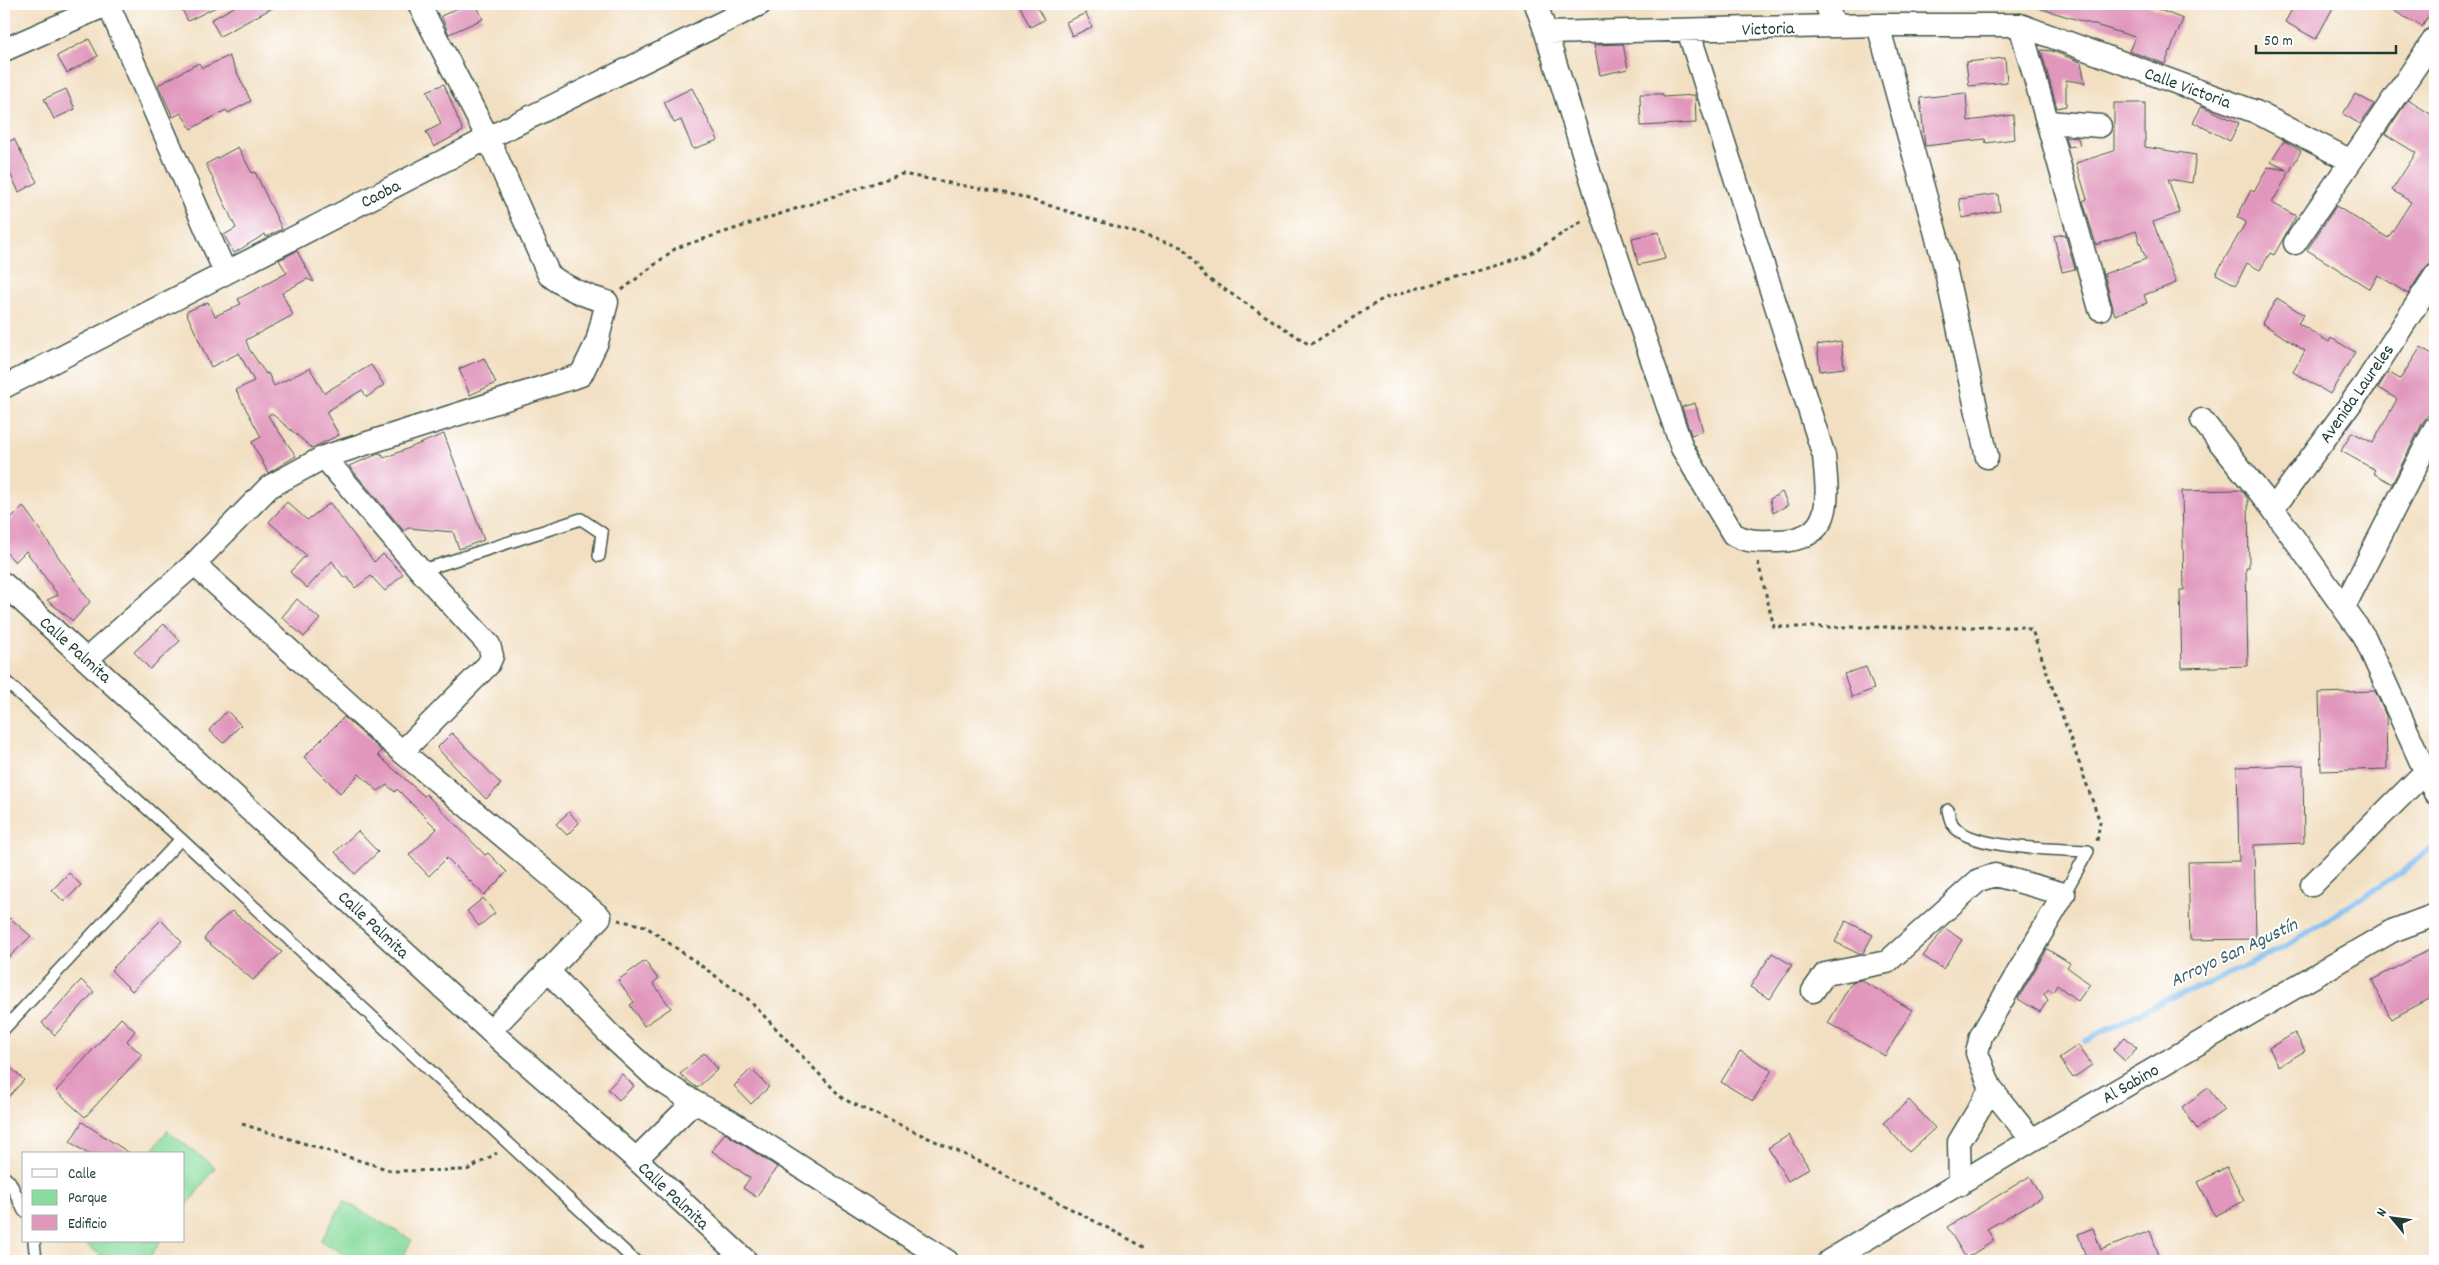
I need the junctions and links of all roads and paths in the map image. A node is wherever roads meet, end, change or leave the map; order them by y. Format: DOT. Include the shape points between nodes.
graph roads {
  1 [pos="108,4"];
  2 [pos="419,4"];
  3 [pos="760,4"];
  4 [pos="1536,4"];
  5 [pos="1826,4"];
  6 [pos="1878,25"];
  7 [pos="2020,25"];
  8 [pos="1835,26"];
  9 [pos="1688,30"];
  10 [pos="1546,33"];
  11 [pos="2434,42"];
  12 [pos="4,50"];
  13 [pos="2047,122"];
  14 [pos="2100,126"];
  15 [pos="488,138"];
  16 [pos="2350,161"];
  17 [pos="1601,210"];
  18 [pos="2295,243"];
  19 [pos="225,272"];
  20 [pos="2435,276"];
  21 [pos="607,302"];
  22 [pos="2100,309"];
  23 [pos="4,387"];
  24 [pos="2202,420"];
  25 [pos="2435,428"];
  26 [pos="1987,456"];
  27 [pos="324,457"];
  28 [pos="2273,509"];
  29 [pos="1754,542"];
  30 [pos="599,556"];
  31 [pos="194,564"];
  32 [pos="420,570"];
  33 [pos="4,584"];
  34 [pos="2344,607"];
  35 [pos="87,659"];
  36 [pos="4,680"];
  37 [pos="402,752"];
  38 [pos="2426,771"];
  39 [pos="2435,792"];
  40 [pos="1948,810"];
  41 [pos="181,839"];
  42 [pos="2088,851"];
  43 [pos="2312,885"];
  44 [pos="2064,894"];
  45 [pos="2435,915"];
  46 [pos="600,916"];
  47 [pos="547,970"];
  48 [pos="1813,991"];
  49 [pos="4,1029"];
  50 [pos="490,1031"];
  51 [pos="1991,1089"];
  52 [pos="694,1102"];
  53 [pos="242,1124"];
  54 [pos="2032,1140"];
  55 [pos="510,1144"];
  56 [pos="636,1159"];
  57 [pos="4,1177"];
  58 [pos="1960,1185"];
  59 [pos="22,1207"];
  60 [pos="34,1242"];
  61 [pos="1146,1248"];
  62 [pos="36,1261"];
  63 [pos="635,1261"];
  64 [pos="746,1261"];
  65 [pos="947,1261"];
  66 [pos="1829,1261"];
  1 -- 12 [label="street"];
  1 -- 19 [label="street"];
  2 -- 15 [label="street"];
  3 -- 15 [label="street, Caoba"];
  4 -- 10 [label="street"];
  5 -- 8 [label="street"];
  6 -- 7 [label="street, Victoria"];
  6 -- 8 [label="street, Victoria"];
  6 -- 26 [label="street" via="1944,264"];
  7 -- 13 [label="street"];
  7 -- 16 [label="street, Calle Victoria" via="2256,112"];
  8 -- 9 [label="street, Victoria"];
  9 -- 10 [label="street, Victoria"];
  9 -- 29 [label="street" via="1824,456 1828,500 1821,522 1807,536 1789,541"];
  10 -- 17 [label="street"];
  11 -- 16 [label="street"];
  13 -- 14 [label="street"];
  13 -- 22 [label="street"];
  15 -- 19 [label="street, Caoba"];
  15 -- 21 [label="street" via="549,275 566,288"];
  16 -- 18 [label="street"];
  17 -- 21 [label="path" via="1525,257 1384,298 1310,345 1207,278 1184,248 1019,196 902,174 676,248"];
  17 -- 29 [label="street" via="1682,448 1733,534 1744,541"];
  19 -- 23 [label="street, Caoba"];
  20 -- 28 [label="street, Avenida Laureles" via="2365,384"];
  21 -- 27 [label="street" via="596,342 581,375"];
  24 -- 28 [label="street"];
  25 -- 34 [label="street"];
  27 -- 31 [label="street" via="269,487"];
  27 -- 32 [label="street"];
  28 -- 34 [label="street"];
  29 -- 42 [label="path" via="1774,627 2022,627 2032,630 2100,822 2098,839"];
  30 -- 32 [label="lane" via="602,533 581,519"];
  31 -- 35 [label="street"];
  31 -- 37 [label="street"];
  32 -- 37 [label="street" via="489,645 492,656 488,665"];
  33 -- 35 [label="street, Calle Palmita"];
  34 -- 38 [label="street" via="2365,638"];
  35 -- 50 [label="street, Calle Palmita"];
  36 -- 41 [label="lane"];
  37 -- 46 [label="street"];
  38 -- 39 [label="street"];
  38 -- 43 [label="street"];
  40 -- 42 [label="lane" via="1952,825 1966,835 1998,845"];
  41 -- 49 [label="lane"];
  41 -- 55 [label="lane"];
  42 -- 44 [label="lane"];
  44 -- 48 [label="street" via="1995,875 1979,880 1887,962 1825,974"];
  44 -- 51 [label="street" via="1980,1036 1977,1053"];
  45 -- 54 [label="street, Al Sabino" via="2392,931"];
  46 -- 47 [label="street"];
  46 -- 61 [label="path" via="645,926 748,1000 843,1099 981,1162"];
  47 -- 50 [label="street"];
  47 -- 52 [label="street" via="655,1077"];
  50 -- 56 [label="street, Calle Palmita"];
  51 -- 54 [label="street"];
  51 -- 58 [label="street" via="1959,1142"];
  52 -- 56 [label="street"];
  52 -- 65 [label="street" via="728,1120"];
  53 -- 55 [label="path" via="393,1171 467,1170"];
  54 -- 58 [label="street, Al Sabino"];
  55 -- 63 [label="lane"];
  56 -- 64 [label="street, Calle Palmita"];
  57 -- 59 [label="lane" via="10,1182"];
  58 -- 66 [label="street, Al Sabino"];
  60 -- 62 [label="lane"];
}
